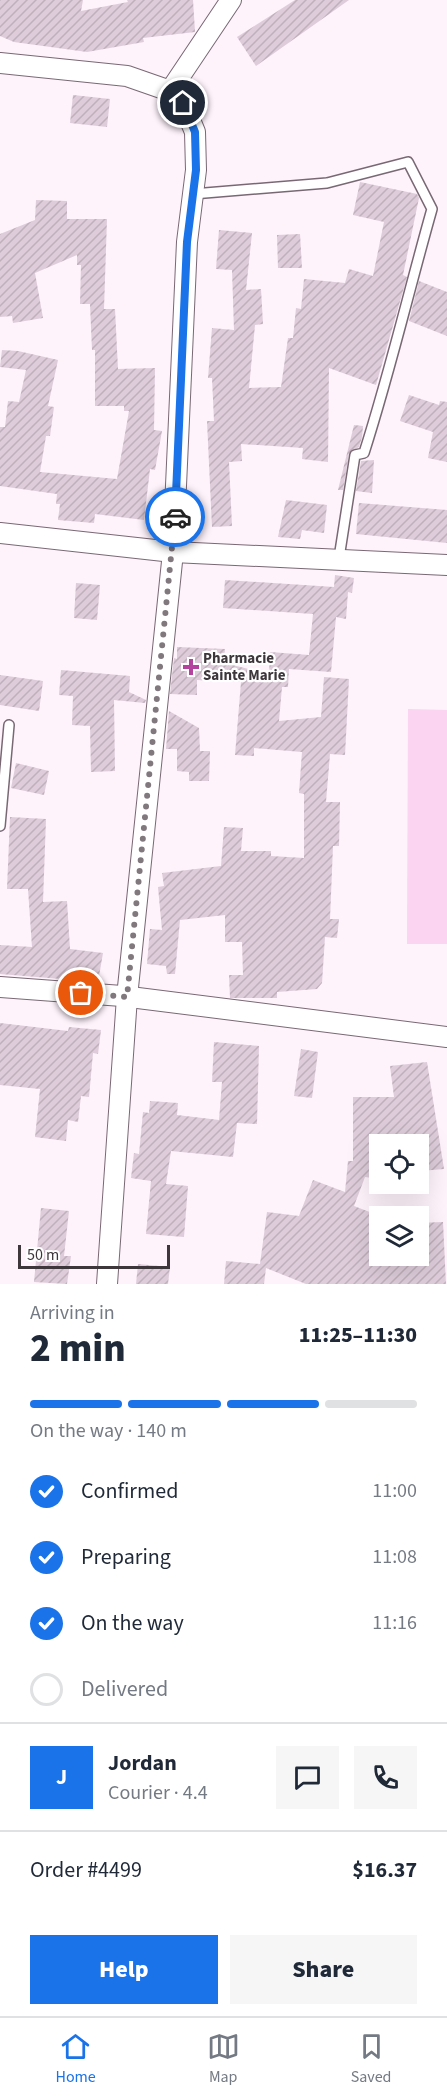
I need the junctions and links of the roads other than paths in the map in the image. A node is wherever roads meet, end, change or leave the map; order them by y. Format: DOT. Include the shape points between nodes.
graph roads {
  1 [pos="231,0"];
  2 [pos="0,63"];
  3 [pos="170,91"];
  4 [pos="193,194"];
  5 [pos="0,532"];
  6 [pos="173,552"];
  7 [pos="339,558"];
  8 [pos="447,565"];
  9 [pos="9,725"];
  10 [pos="0,826"];
  11 [pos="0,987"];
  12 [pos="127,997"];
  13 [pos="447,1037"];
  14 [pos="107,1284"];
  1 -- 3 [label="street"];
  2 -- 3 [label="street" via="127,76"];
  3 -- 4 [label="street" via="183,103 195,132"];
  4 -- 6 [label="street" via="187,242"];
  4 -- 7 [label="lane" via="327,183 408,162 432,209 389,375 364,453 355,455"];
  5 -- 6 [label="street"];
  6 -- 7 [label="street"];
  6 -- 12 [label="street"];
  7 -- 8 [label="street"];
  9 -- 10 [label="lane"];
  11 -- 12 [label="street"];
  12 -- 13 [label="street"];
  12 -- 14 [label="street"];
}
